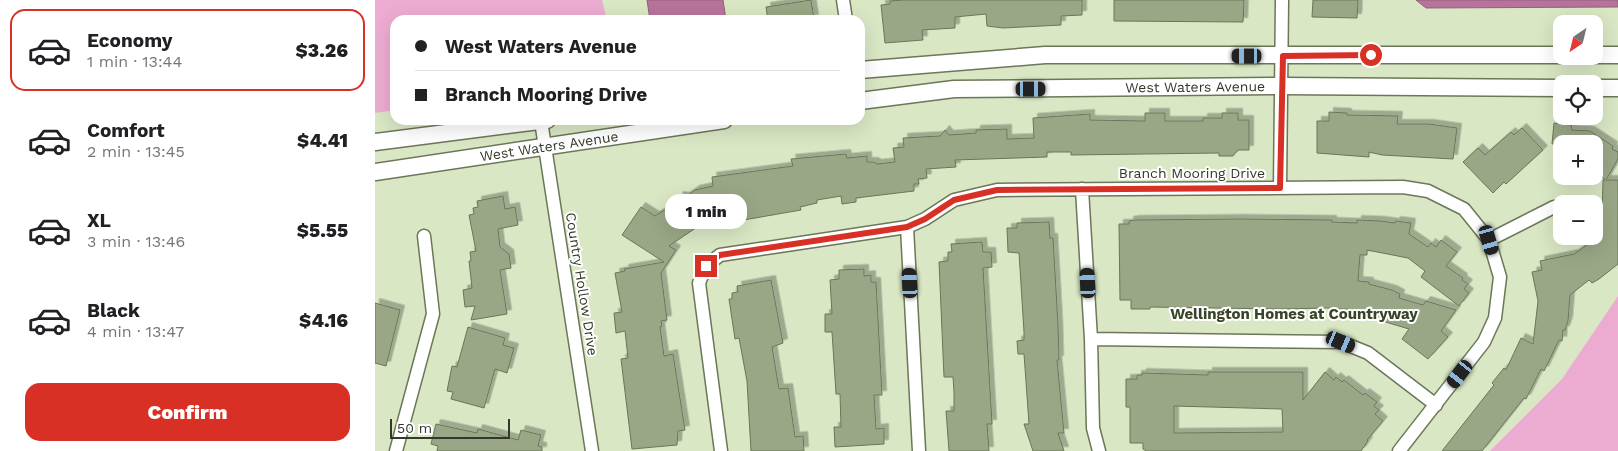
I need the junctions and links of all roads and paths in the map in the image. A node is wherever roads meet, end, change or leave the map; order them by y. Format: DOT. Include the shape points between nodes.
graph roads {
  1 [pos="843,0"];
  2 [pos="1282,0"];
  3 [pos="845,15"];
  4 [pos="1553,55"];
  5 [pos="1603,55"];
  6 [pos="1618,55"];
  7 [pos="1283,56"];
  8 [pos="865,70"];
  9 [pos="1283,86"];
  10 [pos="1553,88"];
  11 [pos="1603,88"];
  12 [pos="1618,88"];
  13 [pos="865,100"];
  14 [pos="506,125"];
  15 [pos="544,125"];
  16 [pos="691,125"];
  17 [pos="375,142"];
  18 [pos="546,147"];
  19 [pos="375,172"];
  20 [pos="1082,188"];
  21 [pos="1280,188"];
  22 [pos="1553,208"];
  23 [pos="907,227"];
  24 [pos="424,236"];
  25 [pos="1489,240"];
  26 [pos="1091,340"];
  27 [pos="1436,405"];
  28 [pos="396,451"];
  29 [pos="592,451"];
  30 [pos="721,451"];
  31 [pos="919,451"];
  32 [pos="1099,451"];
  33 [pos="1399,451"];
  1 -- 3 [label="street"];
  2 -- 7 [label="street"];
  4 -- 7 [label="street"];
  5 -- 6 [label="street"];
  7 -- 8 [label="street" via="1045,55"];
  7 -- 9 [label="street"];
  9 -- 10 [label="street, West Waters Avenue"];
  9 -- 13 [label="street, West Waters Avenue" via="954,90"];
  9 -- 21 [label="street"];
  11 -- 12 [label="street"];
  14 -- 17 [label="street, West Waters Avenue"];
  15 -- 18 [label="street, Country Hollow Drive"];
  16 -- 18 [label="street, West Waters Avenue"];
  18 -- 19 [label="street, West Waters Avenue"];
  18 -- 29 [label="street, Country Hollow Drive"];
  20 -- 21 [label="street, Branch Mooring Drive"];
  20 -- 23 [label="street, Branch Mooring Drive" via="997,190 954,200"];
  20 -- 26 [label="street"];
  21 -- 25 [label="street, Branch Mooring Drive" via="1403,187 1428,191 1464,209"];
  22 -- 25 [label="street"];
  23 -- 30 [label="street, Branch Mooring Drive" via="720,255 706,266 699,283"];
  23 -- 31 [label="street"];
  24 -- 28 [label="street" via="433,314"];
  25 -- 27 [label="street, Branch Mooring Drive" via="1500,277 1495,318 1484,342"];
  26 -- 27 [label="street" via="1341,342 1368,352"];
  26 -- 32 [label="street" via="1093,428"];
  27 -- 33 [label="street, Branch Mooring Drive"];
}
